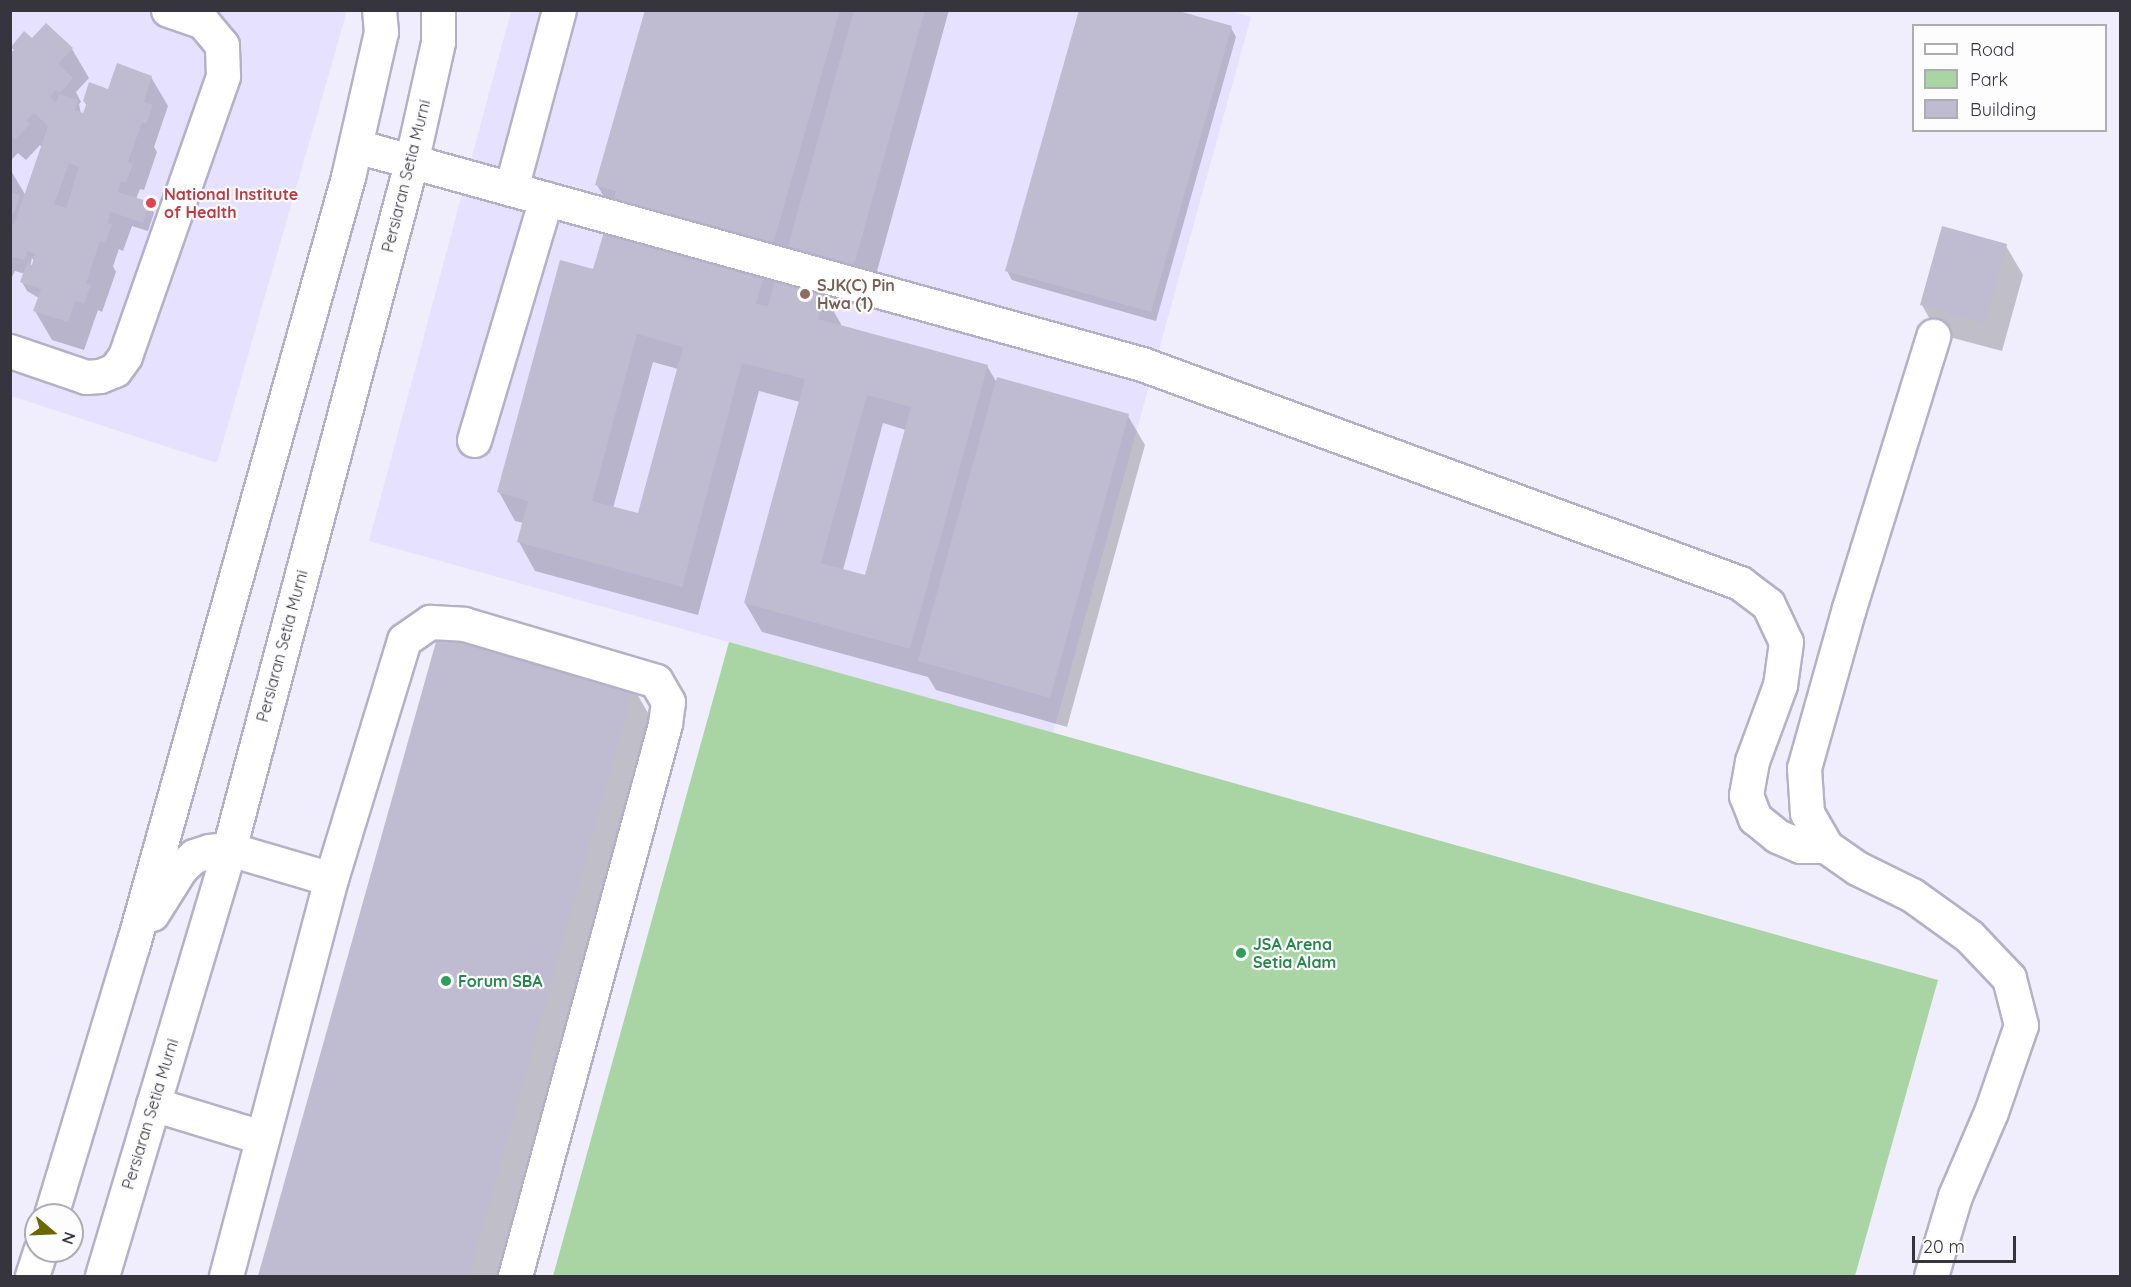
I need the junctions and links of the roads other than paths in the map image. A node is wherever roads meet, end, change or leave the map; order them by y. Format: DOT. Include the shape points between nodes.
graph roads {
  1 [pos="168,10"];
  2 [pos="379,10"];
  3 [pos="438,10"];
  4 [pos="559,10"];
  5 [pos="356,146"];
  6 [pos="411,163"];
  7 [pos="511,189"];
  8 [pos="546,199"];
  9 [pos="1933,336"];
  10 [pos="10,351"];
  11 [pos="474,440"];
  12 [pos="1826,846"];
  13 [pos="229,849"];
  14 [pos="331,879"];
  15 [pos="133,944"];
  16 [pos="153,1104"];
  17 [pos="261,1137"];
  18 [pos="55,1203"];
  19 [pos="102,1275"];
  20 [pos="226,1276"];
  21 [pos="515,1276"];
  22 [pos="1931,1276"];
  1 -- 10 [label="street" via="203,22 222,45 223,76 125,356 115,370 86,377"];
  2 -- 5 [label="street" via="381,32"];
  3 -- 6 [label="street, Persiaran Setia Murni" via="438,42"];
  4 -- 7 [label="street"];
  5 -- 6 [label="street"];
  5 -- 15 [label="street"];
  6 -- 7 [label="street"];
  6 -- 13 [label="street, Persiaran Setia Murni"];
  7 -- 8 [label="street"];
  8 -- 11 [label="street"];
  8 -- 12 [label="street" via="1142,364 1740,583 1768,604 1786,642 1780,685 1752,761 1746,795 1755,819 1777,836 1800,846"];
  9 -- 12 [label="street" via="1804,768 1807,813"];
  12 -- 22 [label="street" via="1857,868 1912,895 1969,936 2009,978 2021,1025 1991,1112 1955,1196"];
  13 -- 14 [label="street"];
  13 -- 15 [label="street" via="194,856 181,868"];
  13 -- 16 [label="street, Persiaran Setia Murni"];
  14 -- 17 [label="street"];
  14 -- 21 [label="street" via="404,640 429,622 464,624 656,681 668,702"];
  15 -- 18 [label="street"];
  16 -- 17 [label="street"];
  16 -- 19 [label="street, Persiaran Setia Murni"];
  17 -- 20 [label="street"];
}
